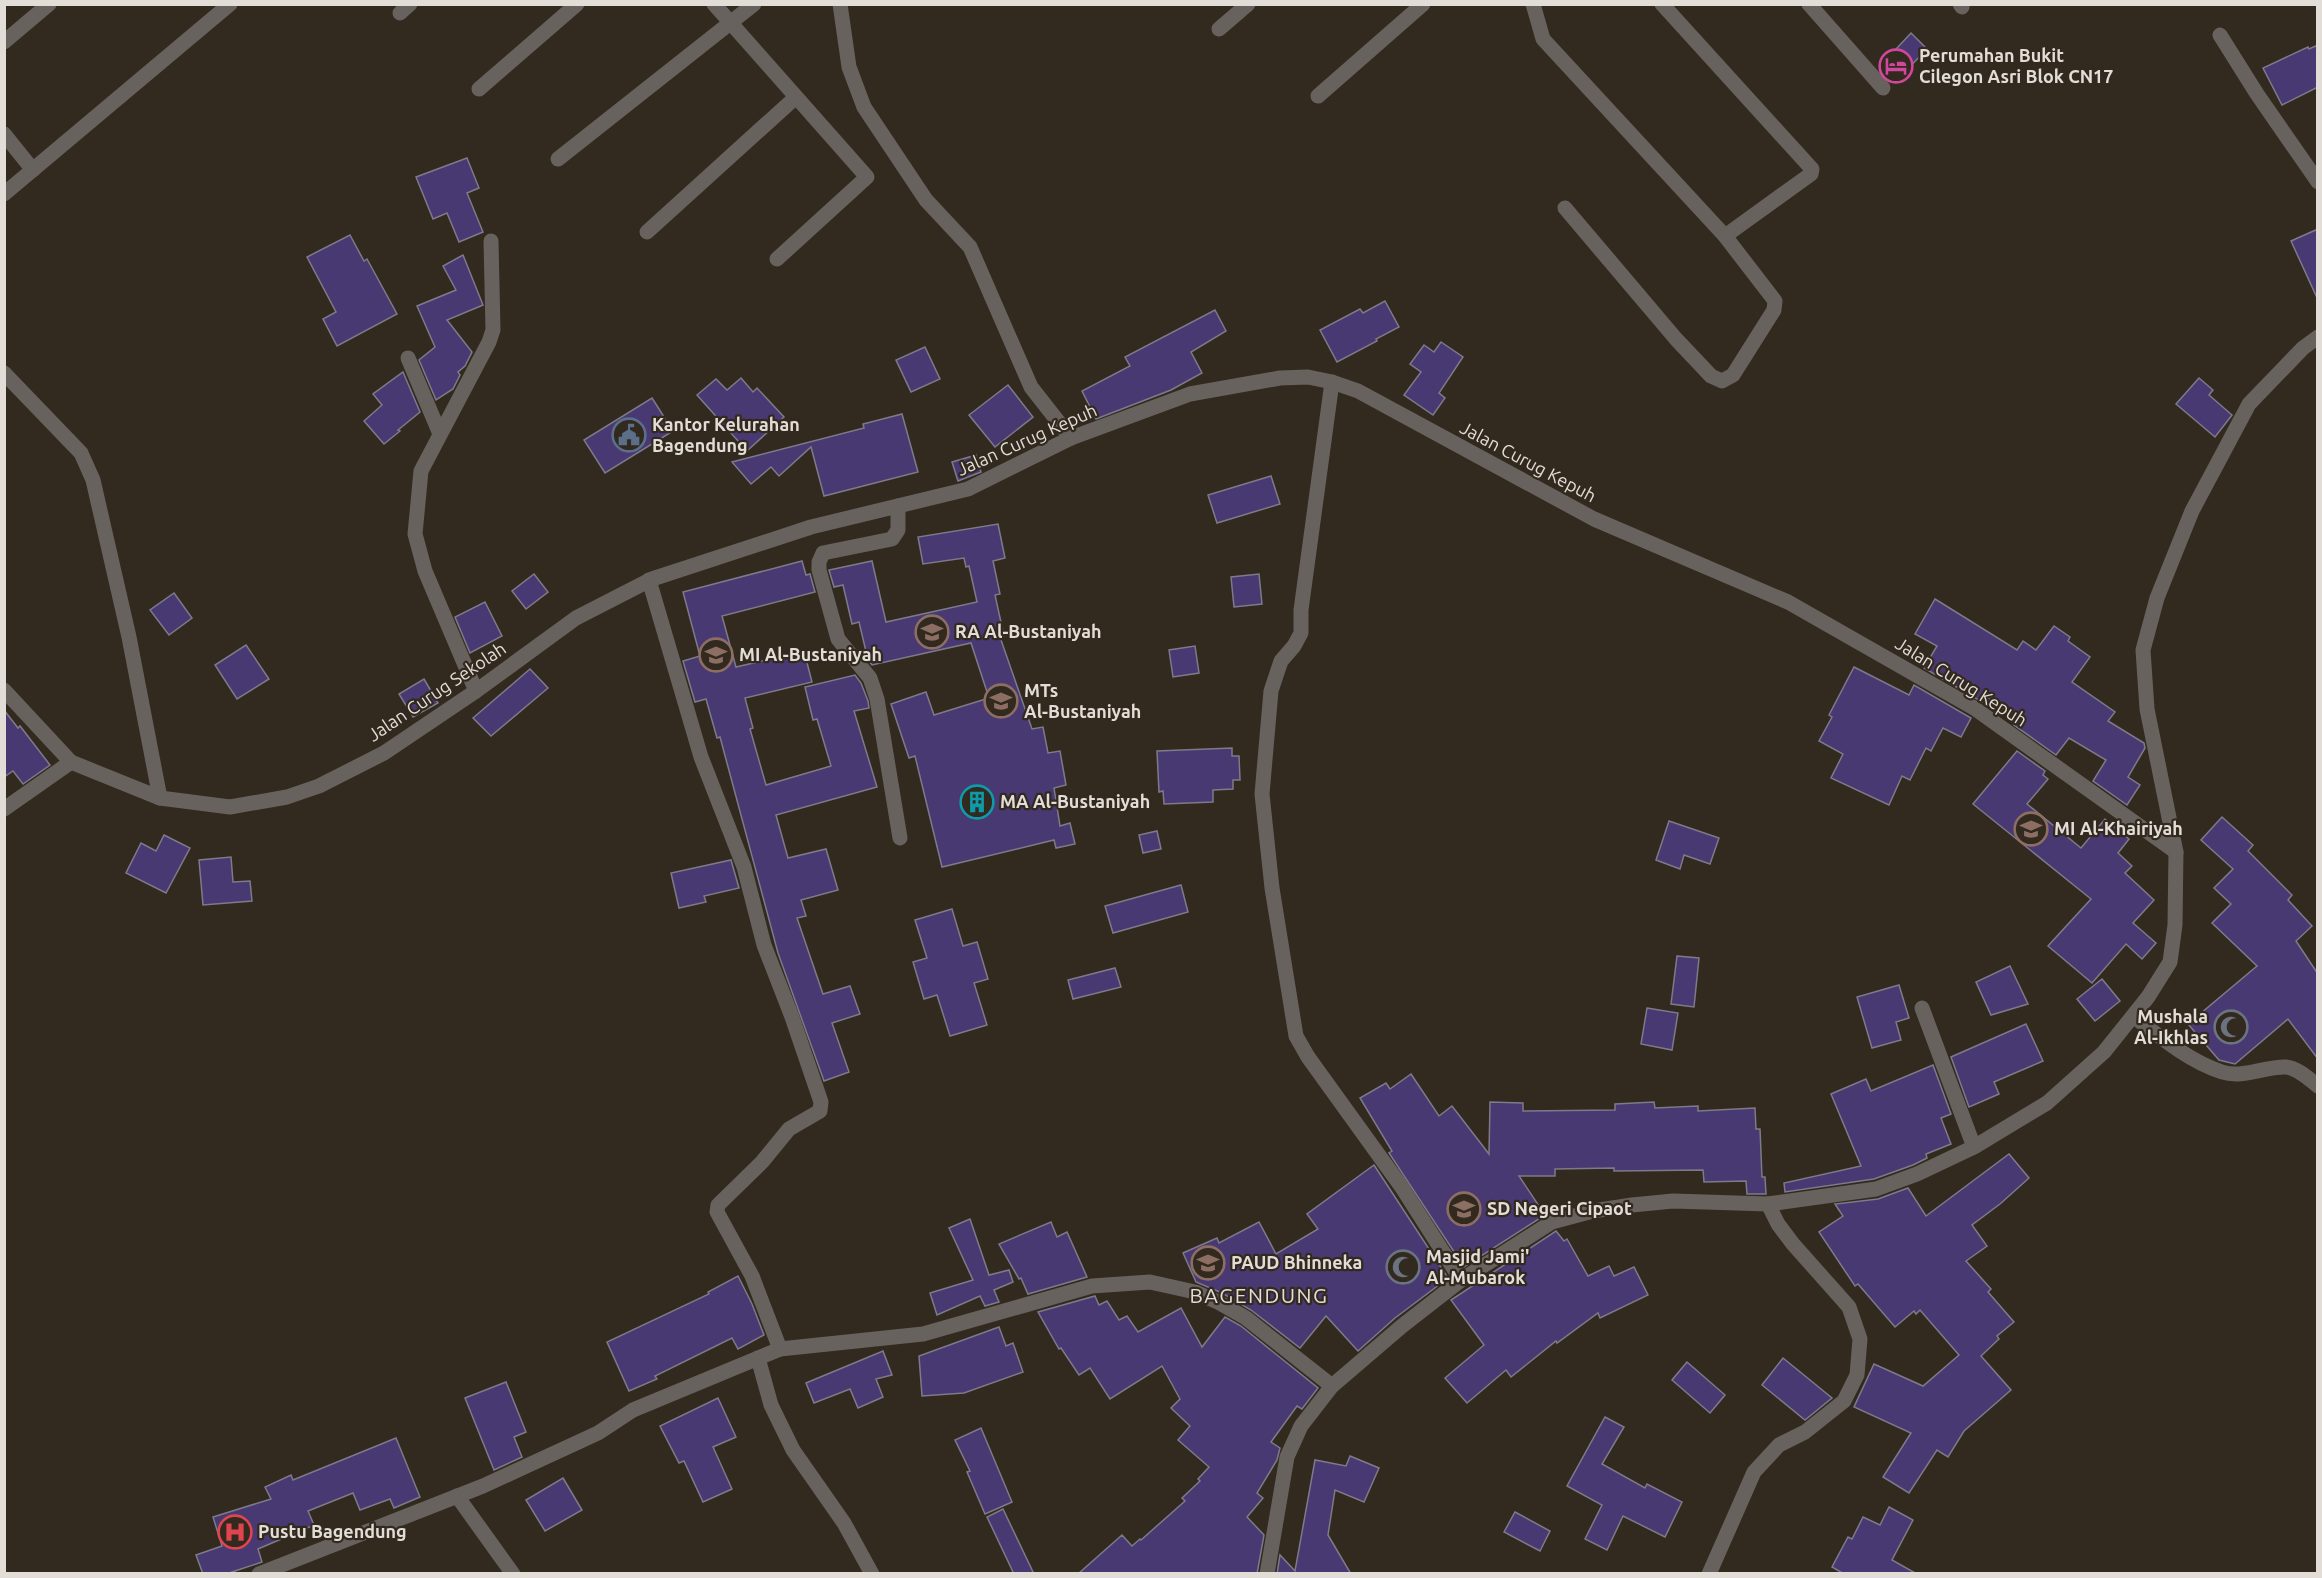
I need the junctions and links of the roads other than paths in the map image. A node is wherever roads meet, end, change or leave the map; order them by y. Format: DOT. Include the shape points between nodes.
graph roads {
  1 [pos="49,4"];
  2 [pos="230,4"];
  3 [pos="577,4"];
  4 [pos="714,4"];
  5 [pos="754,4"];
  6 [pos="840,4"];
  7 [pos="1248,4"];
  8 [pos="1423,4"];
  9 [pos="1533,4"];
  10 [pos="1662,4"];
  11 [pos="1809,4"];
  12 [pos="730,22"];
  13 [pos="1219,29"];
  14 [pos="2220,35"];
  15 [pos="4,42"];
  16 [pos="1884,88"];
  17 [pos="479,89"];
  18 [pos="1318,96"];
  19 [pos="796,97"];
  20 [pos="4,134"];
  21 [pos="558,159"];
  22 [pos="33,170"];
  23 [pos="2318,182"];
  24 [pos="4,194"];
  25 [pos="1565,208"];
  26 [pos="647,232"];
  27 [pos="1725,236"];
  28 [pos="491,241"];
  29 [pos="777,259"];
  30 [pos="2318,337"];
  31 [pos="408,358"];
  32 [pos="4,373"];
  33 [pos="1332,382"];
  34 [pos="440,434"];
  35 [pos="1071,438"];
  36 [pos="898,506"];
  37 [pos="811,527"];
  38 [pos="649,580"];
  39 [pos="4,690"];
  40 [pos="476,691"];
  41 [pos="71,762"];
  42 [pos="160,798"];
  43 [pos="4,809"];
  44 [pos="900,838"];
  45 [pos="2176,852"];
  46 [pos="1922,1008"];
  47 [pos="2133,1016"];
  48 [pos="2318,1086"];
  49 [pos="1974,1147"];
  50 [pos="1768,1204"];
  51 [pos="1461,1280"];
  52 [pos="780,1349"];
  53 [pos="758,1358"];
  54 [pos="1332,1386"];
  55 [pos="457,1496"];
  56 [pos="259,1574"];
  57 [pos="513,1574"];
  58 [pos="872,1574"];
  59 [pos="1268,1574"];
  60 [pos="1709,1574"];
  1 -- 15 [label="street"];
  2 -- 22 [label="street"];
  3 -- 17 [label="street"];
  4 -- 12 [label="street"];
  5 -- 12 [label="street"];
  6 -- 35 [label="street" via="849,67 864,107 926,200 970,247 1031,387"];
  7 -- 13 [label="street"];
  8 -- 18 [label="street"];
  9 -- 27 [label="street" via="1543,39"];
  10 -- 27 [label="street" via="1812,169 1811,174"];
  11 -- 16 [label="street"];
  12 -- 19 [label="street"];
  12 -- 21 [label="street"];
  14 -- 23 [label="street"];
  19 -- 26 [label="street"];
  19 -- 29 [label="street" via="867,177"];
  20 -- 22 [label="street"];
  22 -- 24 [label="street"];
  25 -- 27 [label="street" via="1676,339 1711,376 1722,381 1733,375 1774,310 1775,301"];
  28 -- 34 [label="street" via="494,330"];
  30 -- 45 [label="street" via="2249,404 2192,511 2157,598 2144,650 2147,709"];
  31 -- 34 [label="street"];
  32 -- 42 [label="street" via="81,453 93,480 129,636"];
  33 -- 35 [label="street, Jalan Curug Kepuh" via="1308,377 1280,378 1190,394"];
  33 -- 45 [label="street, Jalan Curug Kepuh" via="1358,391 1594,519 1788,602 1974,708"];
  33 -- 51 [label="street" via="1301,633 1281,661 1271,691 1262,794 1272,888 1296,1036"];
  34 -- 40 [label="street" via="421,471 415,534 425,571"];
  35 -- 36 [label="street, Jalan Curug Kepuh" via="968,489"];
  36 -- 37 [label="street, Jalan Curug Kepuh"];
  36 -- 44 [label="street" via="898,530 892,539 823,553 819,570 838,639 870,678 877,699"];
  37 -- 38 [label="street, Jalan Curug Sekolah"];
  38 -- 40 [label="street, Jalan Curug Sekolah" via="576,618"];
  38 -- 52 [label="street" via="701,757 744,867 764,945 821,1102 820,1111 789,1129 718,1205 717,1212 752,1276"];
  39 -- 41 [label="street"];
  40 -- 42 [label="street, Jalan Curug Sekolah" via="384,753 319,786 287,797 230,807"];
  41 -- 42 [label="street, Jalan Curug Sekolah"];
  41 -- 43 [label="street"];
  45 -- 47 [label="street" via="2175,925 2169,962"];
  46 -- 49 [label="street"];
  47 -- 48 [label="street" via="2174,1047 2224,1073 2287,1067"];
  47 -- 49 [label="street" via="2104,1052 2047,1102"];
  49 -- 50 [label="street" via="1876,1189"];
  50 -- 51 [label="street" via="1673,1201 1593,1211 1552,1222"];
  50 -- 60 [label="street" via="1792,1244 1850,1307 1860,1339 1857,1375 1844,1401 1805,1432 1779,1445 1754,1472"];
  51 -- 54 [label="street"];
  52 -- 53 [label="street"];
  52 -- 54 [label="street" via="923,1334 1092,1286 1149,1282 1195,1292 1218,1302 1246,1318"];
  53 -- 55 [label="street" via="633,1410 598,1433"];
  53 -- 58 [label="street" via="771,1405 793,1450 844,1523"];
  54 -- 59 [label="street" via="1301,1426 1287,1457"];
  55 -- 56 [label="street"];
  55 -- 57 [label="street"];
}
